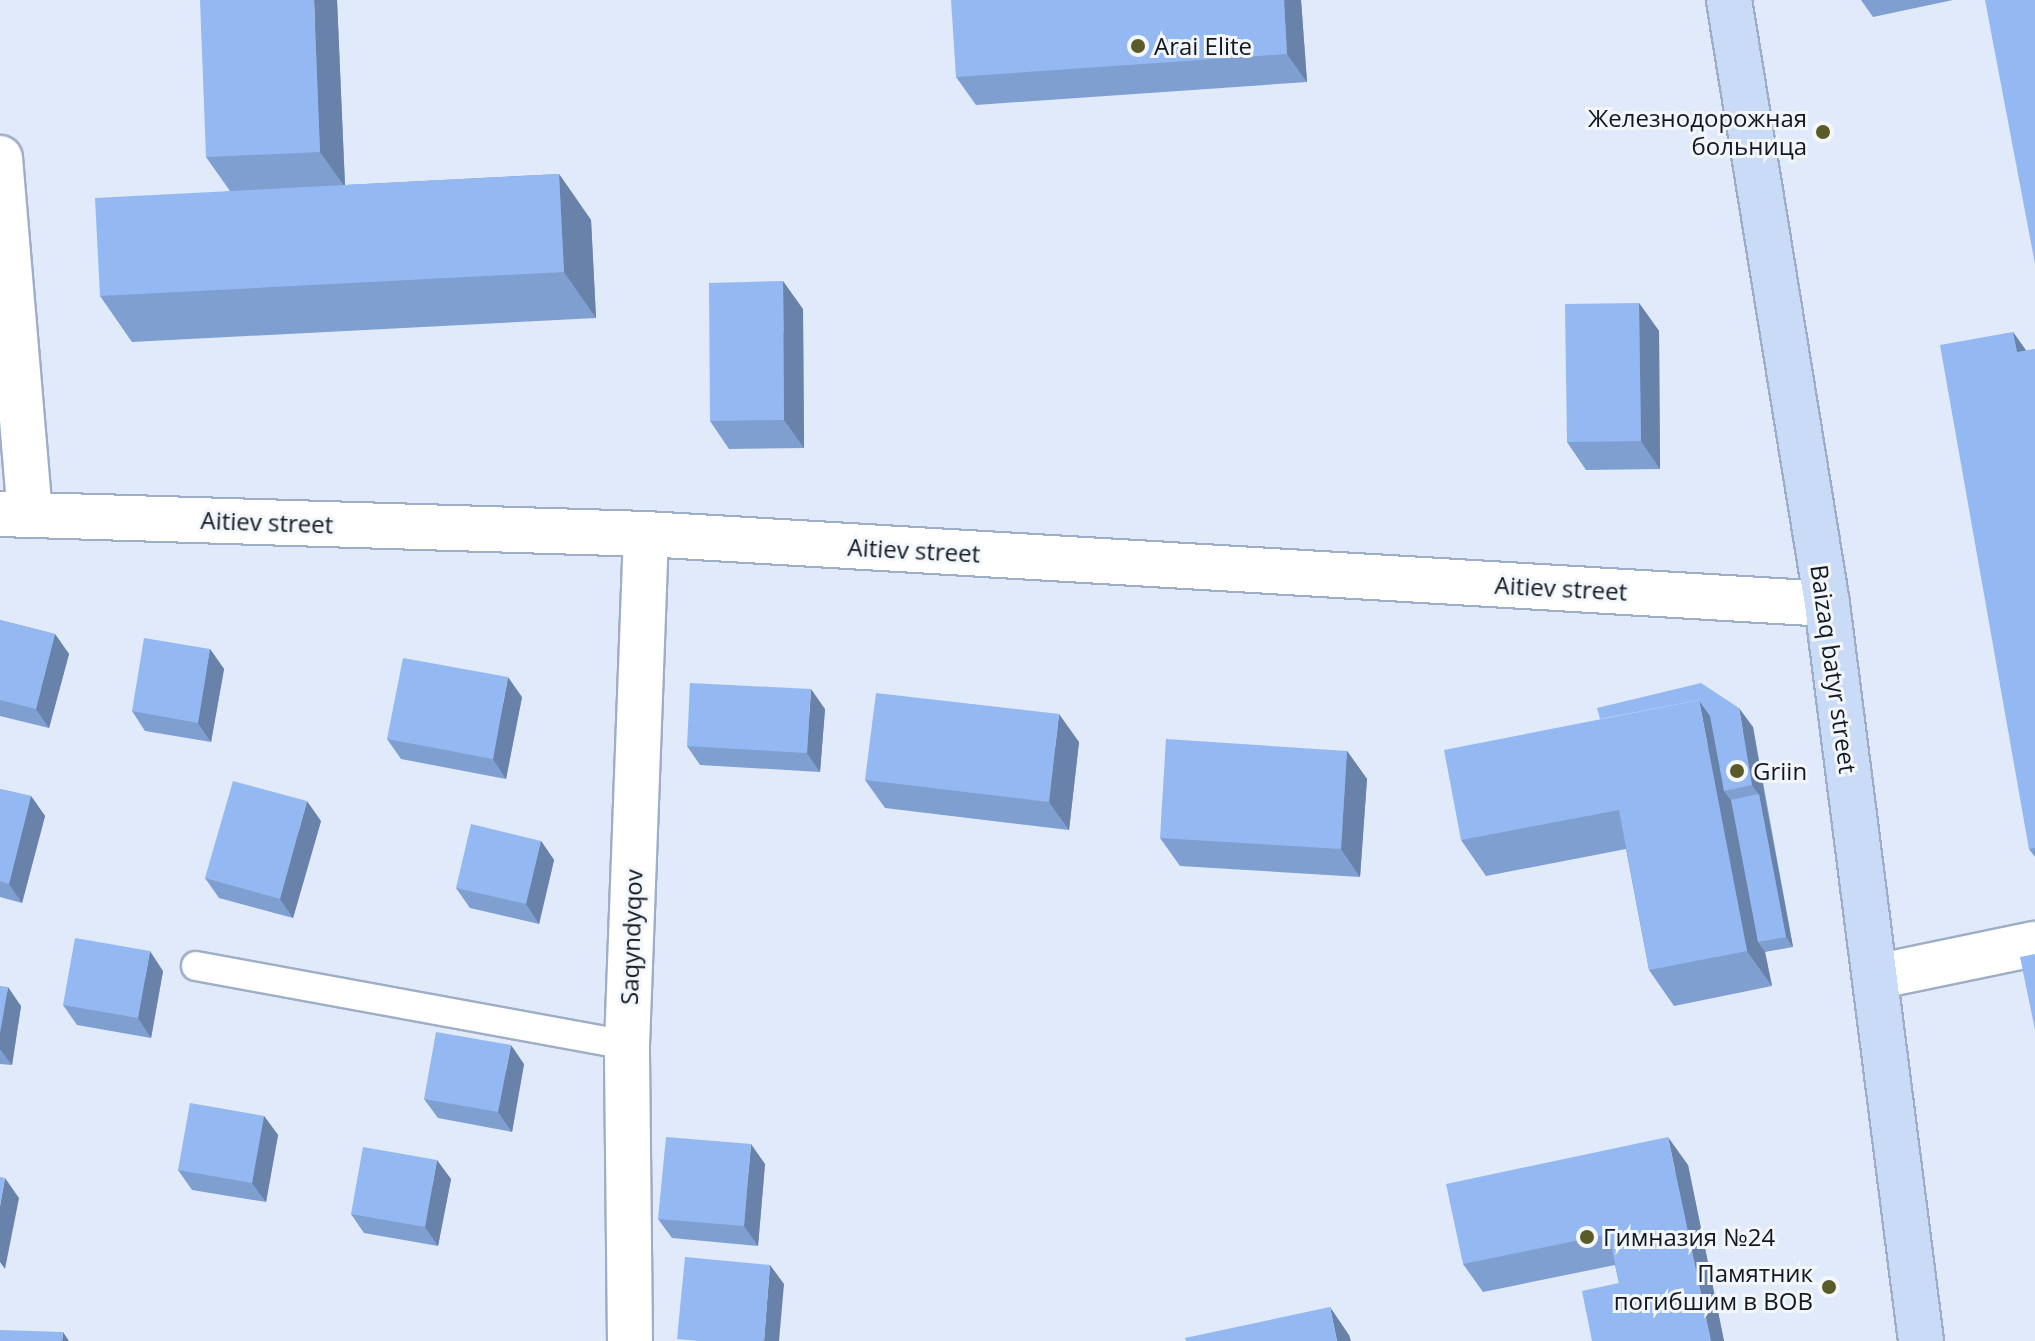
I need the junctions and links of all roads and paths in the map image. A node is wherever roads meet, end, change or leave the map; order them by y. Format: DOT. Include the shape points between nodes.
graph roads {
  1 [pos="1729,0"];
  2 [pos="0,158"];
  3 [pos="15,515"];
  4 [pos="646,534"];
  5 [pos="1827,604"];
  6 [pos="2035,944"];
  7 [pos="196,966"];
  8 [pos="1875,977"];
  9 [pos="627,1045"];
  10 [pos="630,1341"];
  11 [pos="1921,1341"];
  1 -- 5 [label="main road, Baizaq batyr street"];
  2 -- 3 [label="street"];
  3 -- 4 [label="street, Aitiev street"];
  4 -- 5 [label="street, Aitiev street"];
  4 -- 9 [label="street, Saqyndyqov"];
  5 -- 8 [label="main road, Baizaq batyr street"];
  6 -- 8 [label="street"];
  7 -- 9 [label="lane"];
  8 -- 11 [label="main road, Baizaq batyr street"];
  9 -- 10 [label="street, Saqyndyqov"];
}
